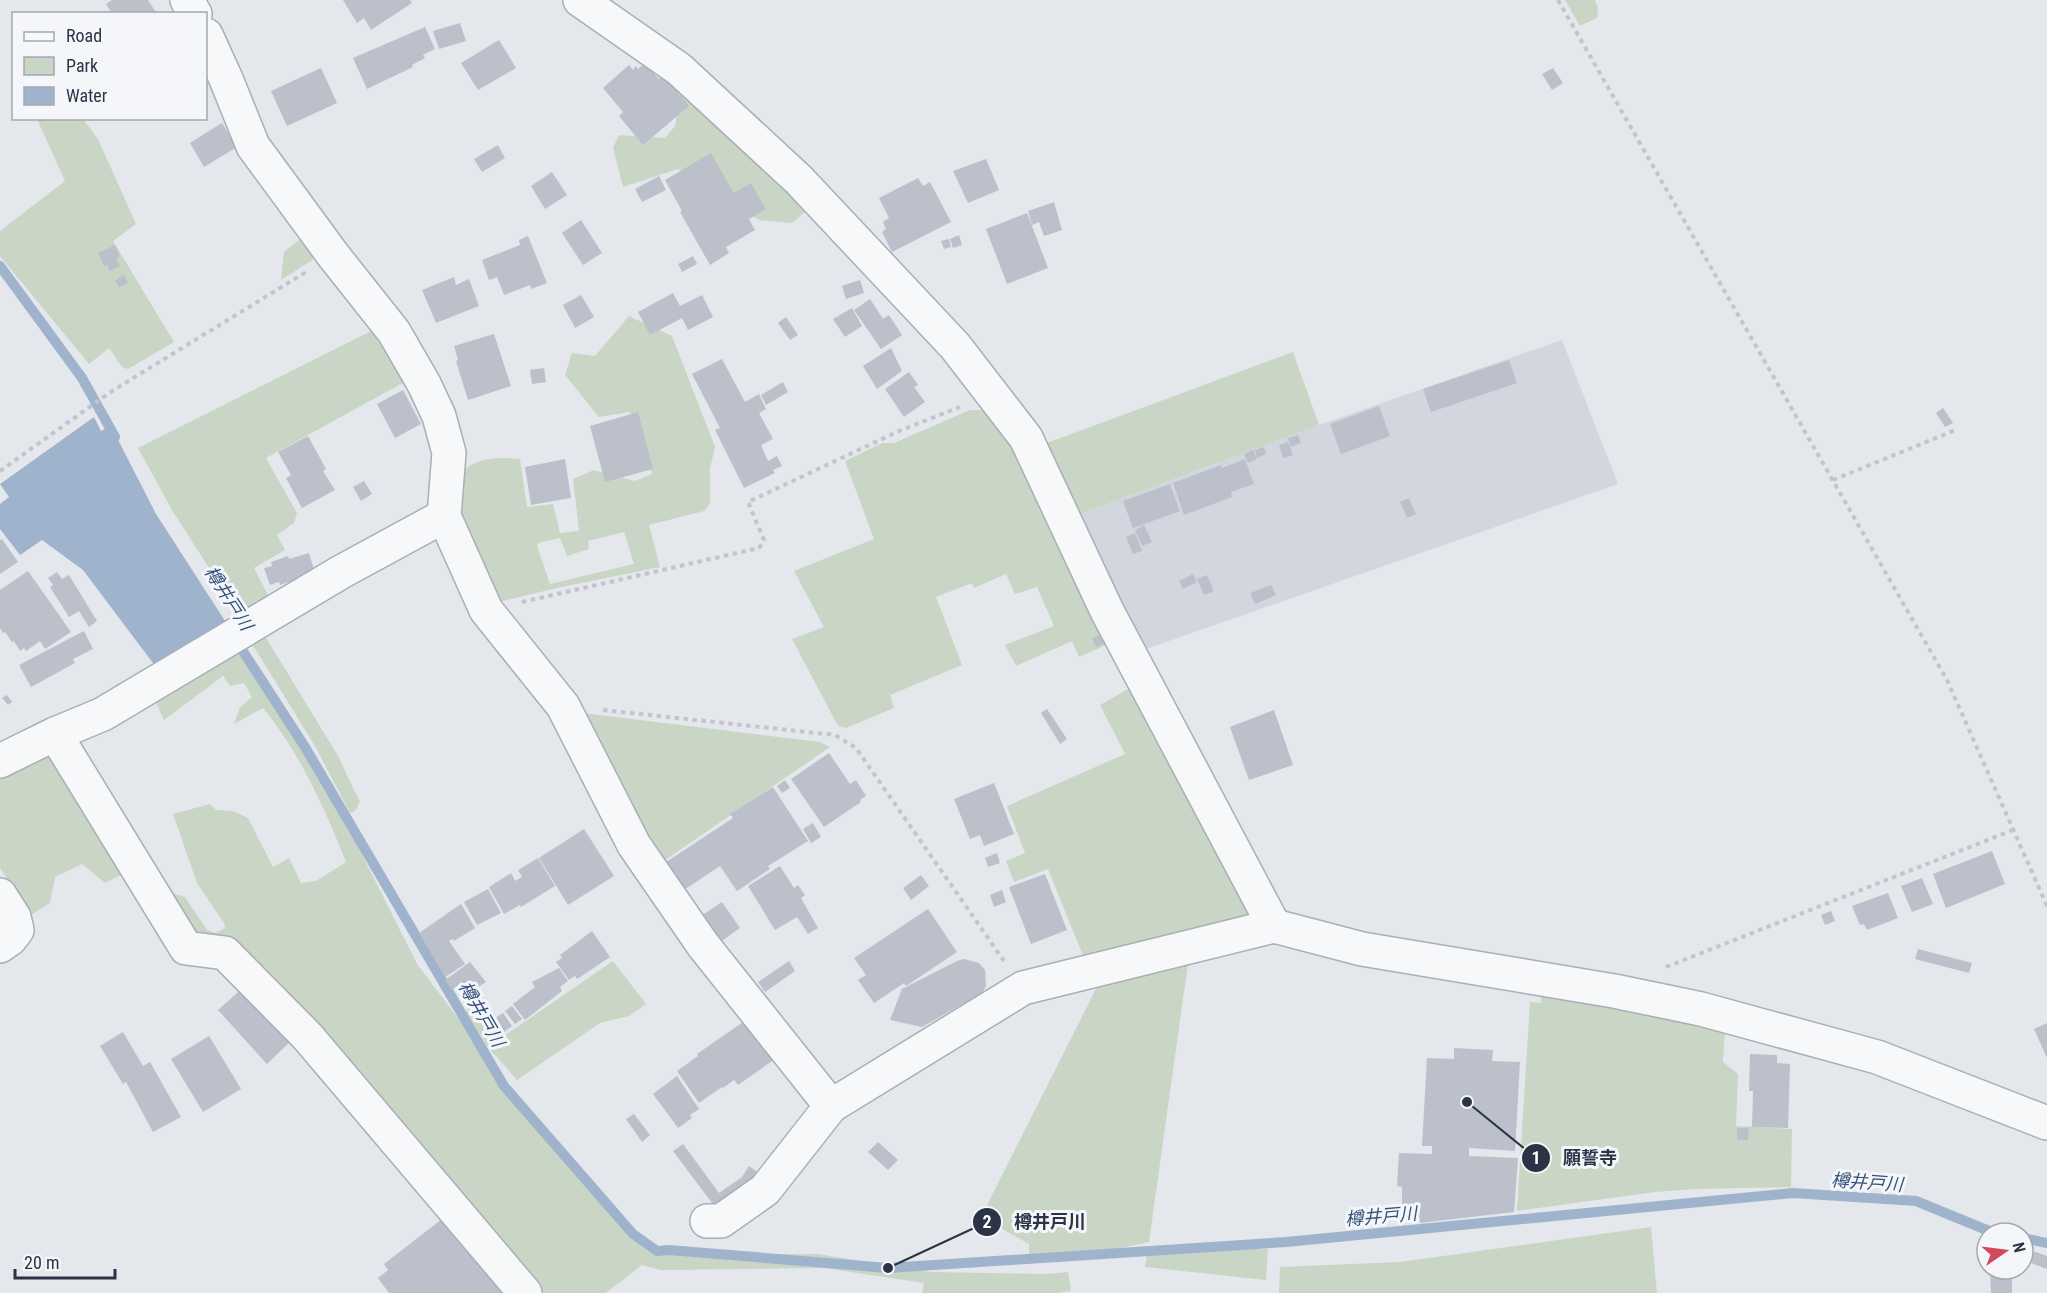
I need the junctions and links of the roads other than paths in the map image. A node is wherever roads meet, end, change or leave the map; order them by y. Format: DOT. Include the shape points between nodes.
graph roads {
  1 [pos="580,0"];
  2 [pos="207,37"];
  3 [pos="444,516"];
  4 [pos="55,734"];
  5 [pos="0,761"];
  6 [pos="0,895"];
  7 [pos="1274,926"];
  8 [pos="0,946"];
  9 [pos="831,1106"];
  10 [pos="2047,1123"];
  11 [pos="707,1221"];
  12 [pos="525,1293"];
  1 -- 7 [label="street" via="679,69 799,180 955,346 1026,438 1107,611"];
  2 -- 3 [label="street" via="253,146 394,332 424,384 439,416 449,453"];
  3 -- 4 [label="street" via="341,572 104,714"];
  3 -- 9 [label="street" via="486,610 563,706 634,845 703,945"];
  4 -- 5 [label="street"];
  4 -- 12 [label="street" via="186,948 225,953 299,1028"];
  6 -- 8 [label="street" via="17,930"];
  7 -- 9 [label="street" via="1023,988"];
  7 -- 10 [label="street" via="1362,949 1701,1009 1877,1057"];
  9 -- 11 [label="street" via="765,1190 722,1221"];
}
